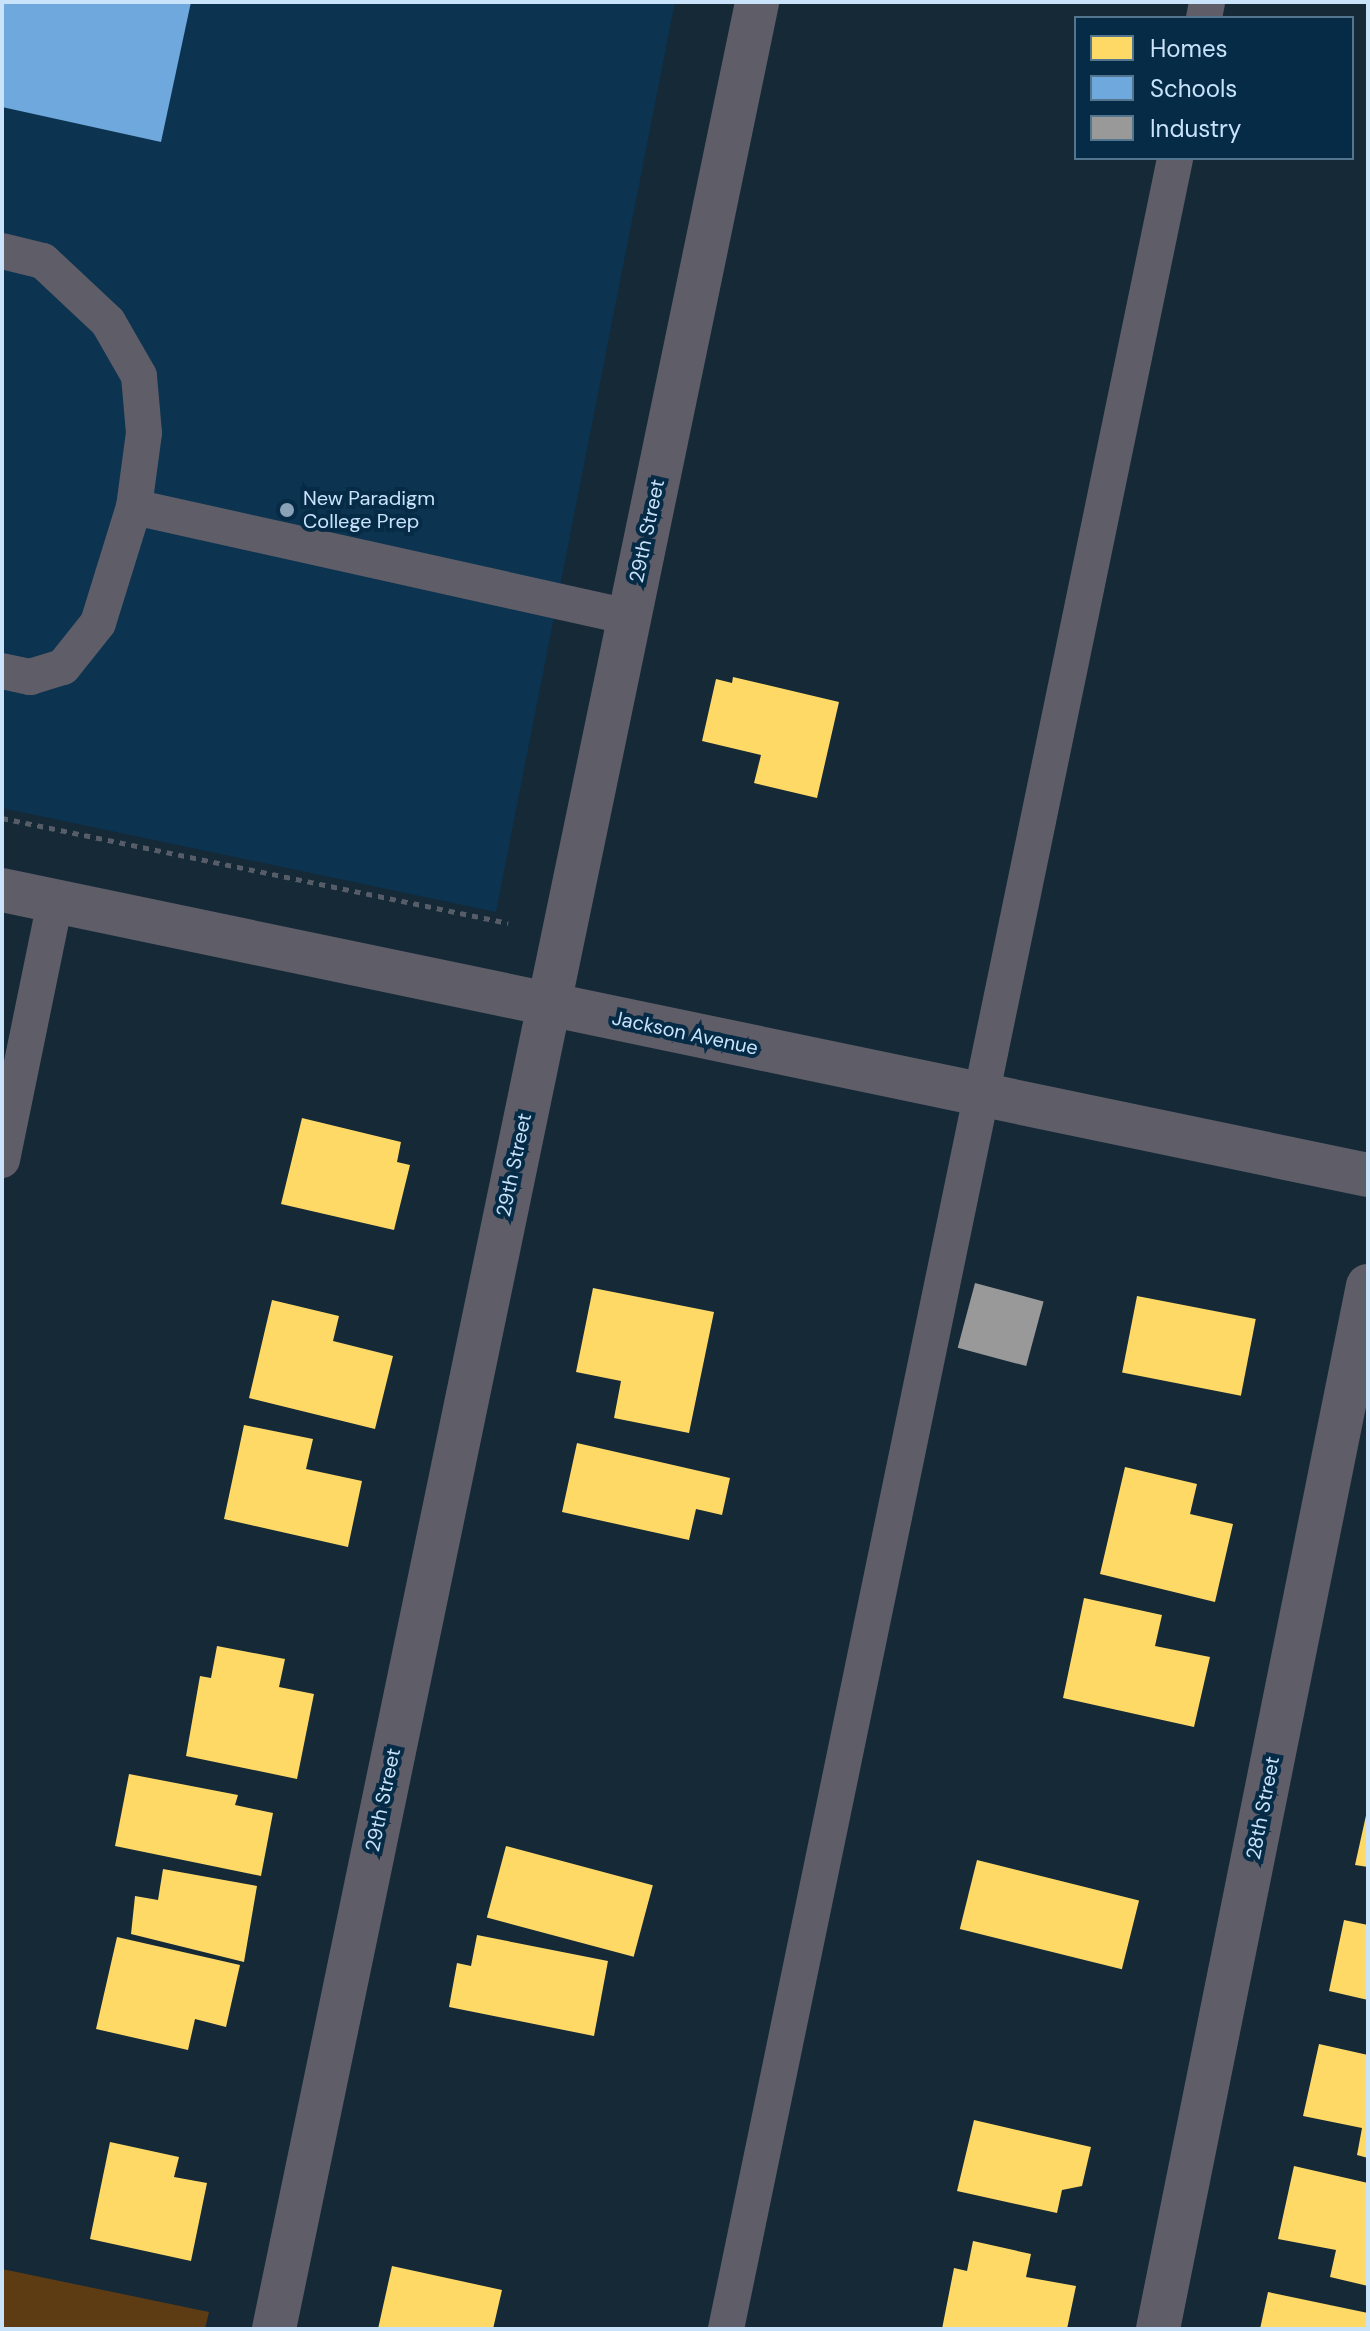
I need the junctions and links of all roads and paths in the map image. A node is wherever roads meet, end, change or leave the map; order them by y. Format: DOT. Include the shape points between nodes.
graph roads {
  1 [pos="757,2"];
  2 [pos="1175,160"];
  3 [pos="2,251"];
  4 [pos="134,507"];
  5 [pos="629,617"];
  6 [pos="2,671"];
  7 [pos="2,818"];
  8 [pos="2,890"];
  9 [pos="55,901"];
  10 [pos="508,923"];
  11 [pos="548,1005"];
  12 [pos="979,1094"];
  13 [pos="2,1160"];
  14 [pos="1368,1175"];
  15 [pos="1368,1286"];
  16 [pos="274,2329"];
  17 [pos="726,2329"];
  18 [pos="1158,2329"];
  1 -- 5 [label="street, 29th Street"];
  2 -- 12 [label="lane"];
  3 -- 4 [label="lane" via="43,261 108,322 139,376 144,433"];
  4 -- 5 [label="lane"];
  4 -- 6 [label="lane" via="98,623 63,667 30,677"];
  5 -- 11 [label="street, 29th Street"];
  7 -- 10 [label="path"];
  8 -- 9 [label="street, Jackson Avenue"];
  9 -- 11 [label="street, Jackson Avenue"];
  9 -- 13 [label="lane"];
  11 -- 12 [label="street, Jackson Avenue"];
  11 -- 16 [label="street, 29th Street"];
  12 -- 14 [label="street, Jackson Avenue"];
  12 -- 17 [label="lane"];
  15 -- 18 [label="street, 28th Street"];
}
